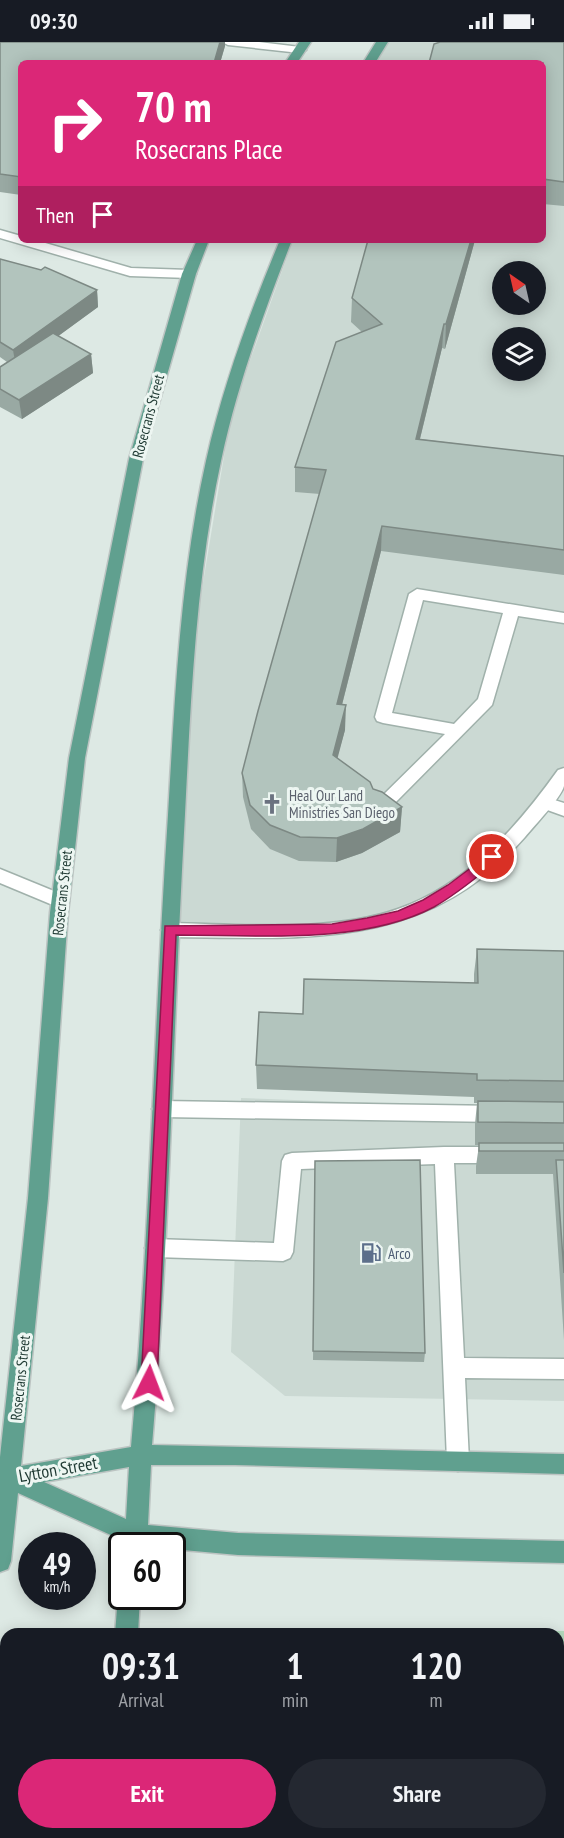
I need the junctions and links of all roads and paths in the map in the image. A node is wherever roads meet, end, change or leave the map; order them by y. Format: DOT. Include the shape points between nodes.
graph roads {
  1 [pos="228,42"];
  2 [pos="382,42"];
  3 [pos="302,46"];
  4 [pos="293,60"];
  5 [pos="371,60"];
  6 [pos="0,234"];
  7 [pos="18,239"];
  8 [pos="31,243"];
  9 [pos="202,243"];
  10 [pos="285,243"];
  11 [pos="189,274"];
  12 [pos="512,610"];
  13 [pos="564,618"];
  14 [pos="458,731"];
  15 [pos="564,774"];
  16 [pos="545,803"];
  17 [pos="380,808"];
  18 [pos="564,810"];
  19 [pos="0,876"];
  20 [pos="60,901"];
  21 [pos="170,930"];
  22 [pos="162,1109"];
  23 [pos="518,1114"];
  24 [pos="444,1155"];
  25 [pos="516,1155"];
  26 [pos="155,1248"];
  27 [pos="455,1368"];
  28 [pos="564,1369"];
  29 [pos="141,1455"];
  30 [pos="458,1461"];
  31 [pos="564,1464"];
  32 [pos="10,1478"];
  33 [pos="119,1532"];
  34 [pos="136,1532"];
  35 [pos="186,1542"];
  36 [pos="564,1552"];
  37 [pos="0,1561"];
  38 [pos="128,1610"];
  39 [pos="126,1628"];
  1 -- 3 [label="street"];
  2 -- 5 [label="main road"];
  3 -- 4 [label="main road"];
  6 -- 7 [label="street"];
  8 -- 11 [label="street" via="130,272"];
  9 -- 11 [label="main road, Rosecrans Street"];
  10 -- 21 [label="main road" via="237,375 207,494 188,657"];
  11 -- 20 [label="main road, Rosecrans Street" via="136,459 112,575 77,758"];
  12 -- 13 [label="street"];
  12 -- 14 [label="street" via="486,701"];
  12 -- 14 [label="street" via="417,594 383,717"];
  14 -- 17 [label="street"];
  15 -- 16 [label="street"];
  16 -- 18 [label="street"];
  16 -- 21 [label="street" via="481,868 428,904 400,915 332,929"];
  19 -- 20 [label="street"];
  20 -- 32 [label="main road, Rosecrans Street" via="38,1198"];
  21 -- 22 [label="main road"];
  22 -- 23 [label="street"];
  22 -- 26 [label="main road"];
  24 -- 25 [label="street"];
  24 -- 26 [label="street" via="292,1161 283,1252"];
  24 -- 27 [label="street"];
  26 -- 29 [label="main road" via="149,1383"];
  27 -- 28 [label="street"];
  27 -- 30 [label="street"];
  29 -- 30 [label="main road, Lytton Street"];
  29 -- 32 [label="main road, Lytton Street"];
  29 -- 34 [label="main road"];
  30 -- 31 [label="main road, Lytton Street"];
  32 -- 33 [label="main road, Lytton Street"];
  32 -- 37 [label="main road, Rosecrans Street"];
  35 -- 36 [label="main road, Lytton Street"];
  38 -- 39 [label="main road"];
}
